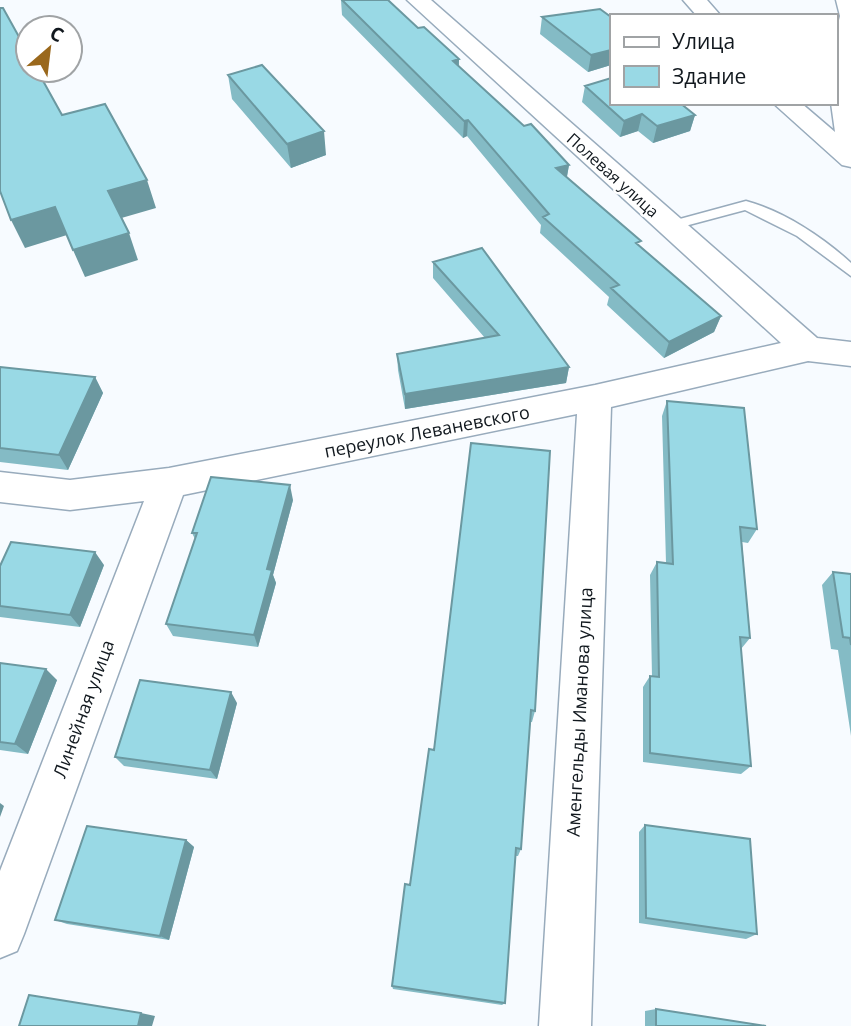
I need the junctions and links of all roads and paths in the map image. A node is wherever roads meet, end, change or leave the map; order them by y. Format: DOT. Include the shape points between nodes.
graph roads {
  1 [pos="418,0"];
  2 [pos="694,0"];
  3 [pos="847,0"];
  4 [pos="708,14"];
  5 [pos="846,72"];
  6 [pos="787,105"];
  7 [pos="850,158"];
  8 [pos="670,226"];
  9 [pos="851,271"];
  10 [pos="808,349"];
  11 [pos="851,355"];
  12 [pos="595,398"];
  13 [pos="169,483"];
  14 [pos="0,487"];
  15 [pos="0,934"];
  16 [pos="565,1026"];
  1 -- 8 [label="street, Полевая улица"];
  2 -- 4 [label="street"];
  3 -- 5 [label="street" via="851,16"];
  5 -- 7 [label="street"];
  6 -- 7 [label="street"];
  8 -- 9 [label="lane" via="746,205 798,229"];
  8 -- 10 [label="street, Полевая улица"];
  10 -- 11 [label="street, переулок Леваневского"];
  10 -- 12 [label="street, переулок Леваневского"];
  12 -- 13 [label="street, переулок Леваневского"];
  12 -- 16 [label="street, Аменгельды Иманова улица"];
  13 -- 14 [label="street, переулок Леваневского" via="70,495"];
  13 -- 15 [label="street, Линейная улица"];
}
